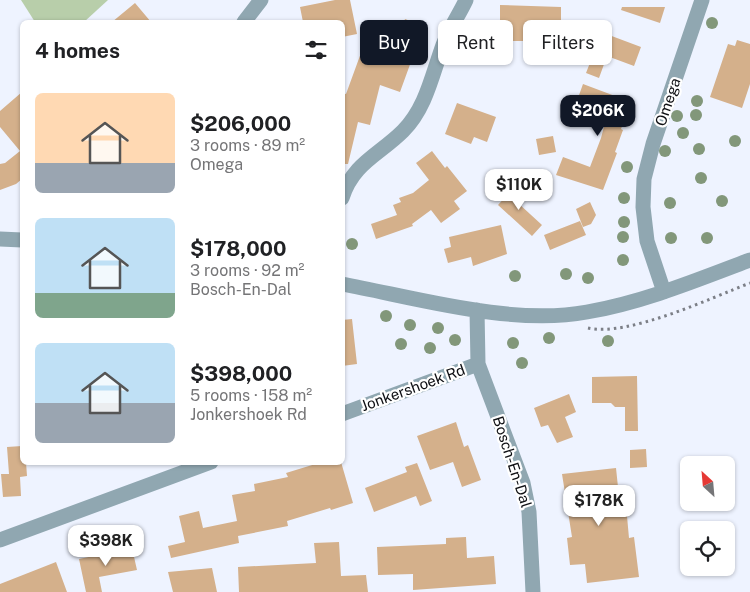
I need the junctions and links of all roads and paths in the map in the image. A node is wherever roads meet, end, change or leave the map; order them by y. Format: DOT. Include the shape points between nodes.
graph roads {
  1 [pos="261,0"];
  2 [pos="466,0"];
  3 [pos="702,0"];
  4 [pos="246,20"];
  5 [pos="345,190"];
  6 [pos="0,239"];
  7 [pos="20,240"];
  8 [pos="750,260"];
  9 [pos="345,285"];
  10 [pos="664,292"];
  11 [pos="477,310"];
  12 [pos="478,364"];
  13 [pos="345,413"];
  14 [pos="202,465"];
  15 [pos="0,540"];
  16 [pos="533,592"];
  1 -- 4 [label="street"];
  2 -- 5 [label="street" via="444,43 415,117 403,132 357,169"];
  3 -- 10 [label="street, Omega" via="644,179 642,207 648,241"];
  6 -- 7 [label="street"];
  8 -- 10 [label="street"];
  9 -- 11 [label="street"];
  10 -- 11 [label="street" via="586,312 539,315"];
  11 -- 12 [label="street, Jonkershoek Rd"];
  12 -- 13 [label="street, Jonkershoek Rd"];
  12 -- 16 [label="street, Bosch-En-Dal" via="523,483 529,512"];
  14 -- 15 [label="street"];
}
